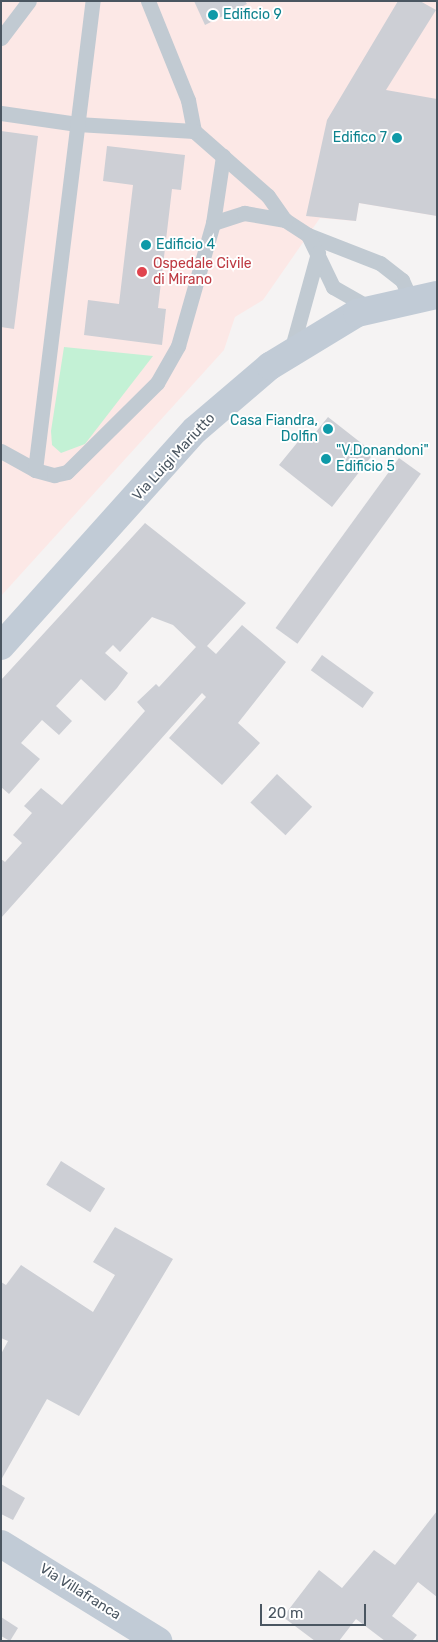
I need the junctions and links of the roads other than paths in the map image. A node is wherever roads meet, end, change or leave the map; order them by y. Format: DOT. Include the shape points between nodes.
graph roads {
  1 [pos="29,1"];
  2 [pos="93,1"];
  3 [pos="148,1"];
  4 [pos="1,38"];
  5 [pos="1,113"];
  6 [pos="77,124"];
  7 [pos="194,131"];
  8 [pos="222,156"];
  9 [pos="285,220"];
  10 [pos="213,223"];
  11 [pos="308,236"];
  12 [pos="318,253"];
  13 [pos="437,295"];
  14 [pos="410,298"];
  15 [pos="371,309"];
  16 [pos="291,351"];
  17 [pos="1,451"];
  18 [pos="35,470"];
  19 [pos="1,646"];
  20 [pos="1,1544"];
  21 [pos="158,1641"];
  1 -- 4 [label="lane"];
  2 -- 6 [label="lane"];
  3 -- 7 [label="lane" via="188,100"];
  5 -- 6 [label="lane"];
  6 -- 7 [label="lane"];
  6 -- 18 [label="lane"];
  7 -- 8 [label="lane"];
  8 -- 9 [label="lane" via="268,196"];
  8 -- 10 [label="lane"];
  9 -- 10 [label="lane" via="244,213"];
  9 -- 11 [label="lane"];
  10 -- 18 [label="lane" via="178,346 157,383 76,466 54,475"];
  11 -- 12 [label="lane"];
  11 -- 14 [label="lane" via="380,263 402,280"];
  12 -- 15 [label="lane" via="333,288 343,297"];
  12 -- 16 [label="lane"];
  13 -- 14 [label="main road, Via Luigi Mariutto"];
  14 -- 15 [label="main road, Via Luigi Mariutto"];
  15 -- 16 [label="main road, Via Luigi Mariutto"];
  16 -- 19 [label="main road, Via Luigi Mariutto" via="195,430"];
  17 -- 18 [label="lane"];
  20 -- 21 [label="main road, Via Villafranca"];
}
